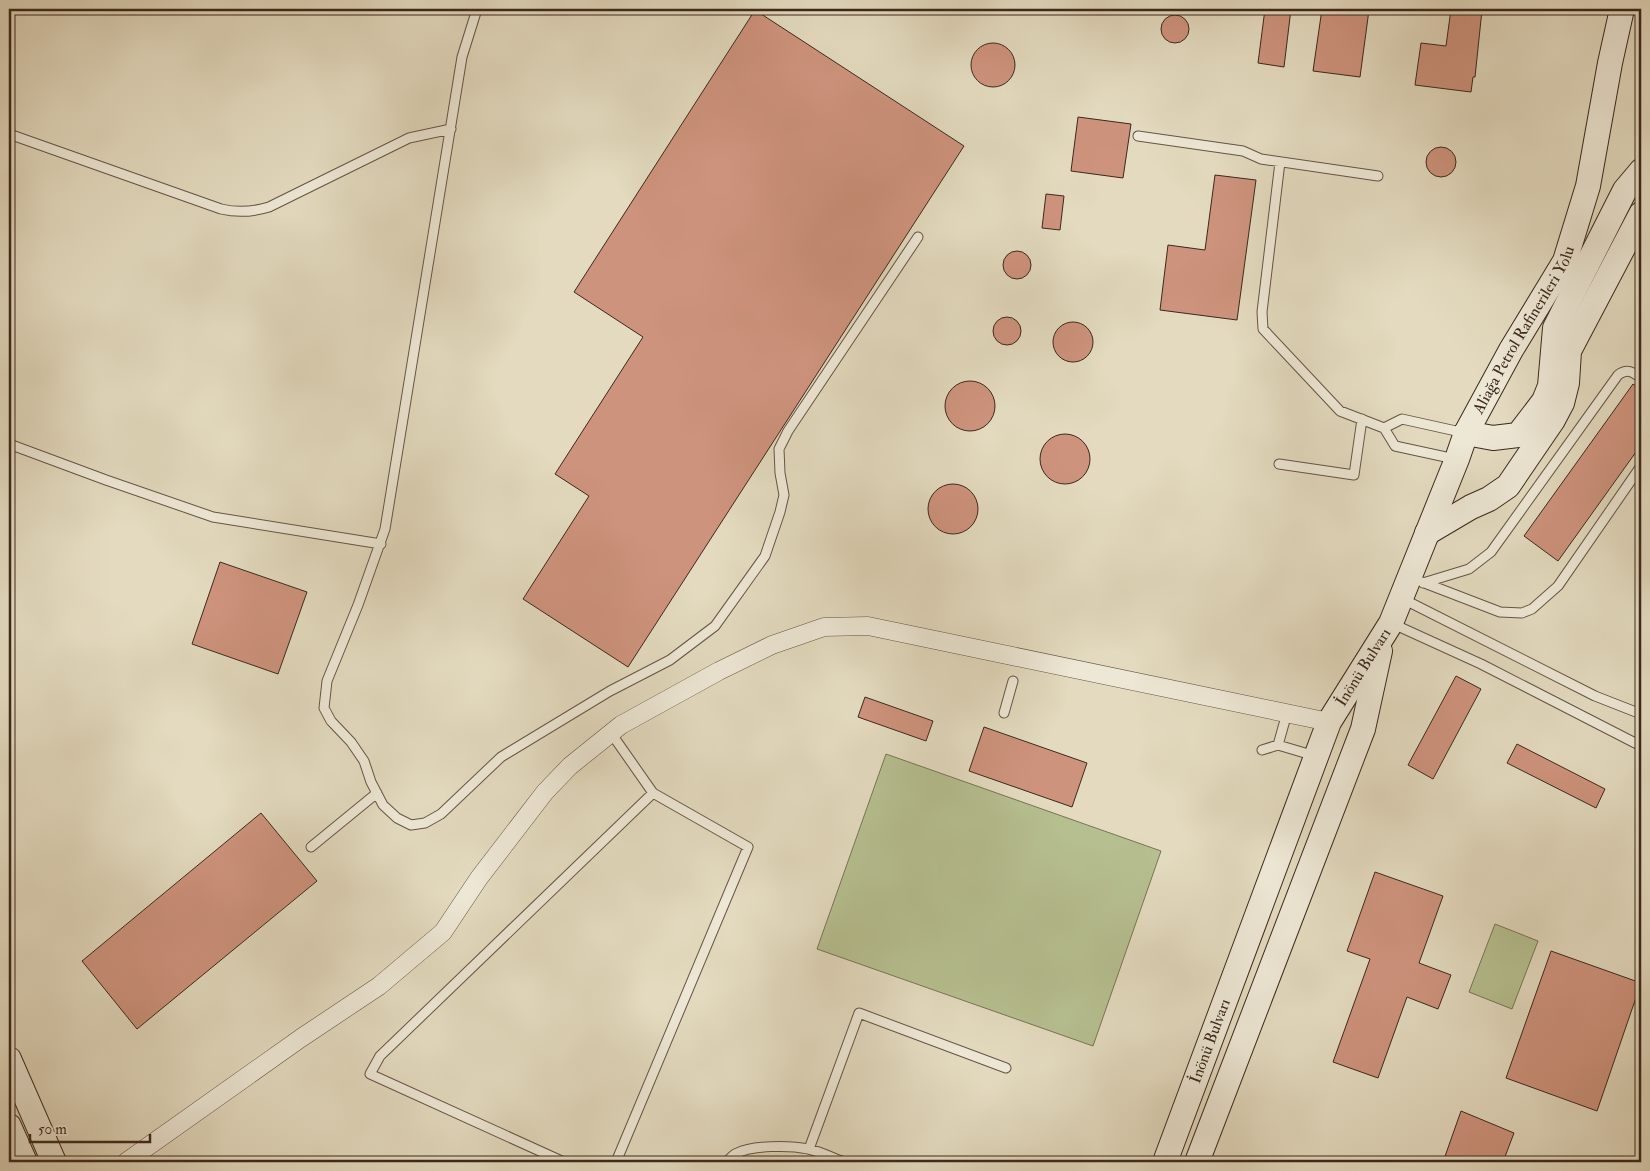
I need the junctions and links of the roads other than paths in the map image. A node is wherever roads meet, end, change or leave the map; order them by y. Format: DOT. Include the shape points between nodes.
graph roads {
  1 [pos="477,9"];
  2 [pos="1622,9"];
  3 [pos="451,129"];
  4 [pos="9,134"];
  5 [pos="1138,136"];
  6 [pos="1280,162"];
  7 [pos="1641,171"];
  8 [pos="1378,176"];
  9 [pos="1609,222"];
  10 [pos="1636,224"];
  11 [pos="918,237"];
  12 [pos="1591,258"];
  13 [pos="1612,269"];
  14 [pos="1571,296"];
  15 [pos="1591,308"];
  16 [pos="1641,378"];
  17 [pos="1362,419"];
  18 [pos="1384,428"];
  19 [pos="1466,433"];
  20 [pos="9,444"];
  21 [pos="1458,459"];
  22 [pos="1279,464"];
  23 [pos="1641,466"];
  24 [pos="1428,533"];
  25 [pos="381,544"];
  26 [pos="1412,586"];
  27 [pos="1387,630"];
  28 [pos="1013,681"];
  29 [pos="1004,712"];
  30 [pos="1287,713"];
  31 [pos="1641,714"];
  32 [pos="1329,722"];
  33 [pos="611,733"];
  34 [pos="1278,745"];
  35 [pos="1641,746"];
  36 [pos="1262,750"];
  37 [pos="1316,756"];
  38 [pos="377,793"];
  39 [pos="653,793"];
  40 [pos="311,847"];
  41 [pos="9,1060"];
  42 [pos="1006,1068"];
  43 [pos="9,1126"];
  44 [pos="809,1149"];
  45 [pos="25,1162"];
  46 [pos="54,1162"];
  47 [pos="126,1162"];
  48 [pos="564,1162"];
  49 [pos="616,1162"];
  50 [pos="726,1162"];
  51 [pos="844,1162"];
  52 [pos="1165,1162"];
  53 [pos="1197,1162"];
  1 -- 3 [label="lane" via="462,57"];
  2 -- 19 [label="street, Aliağa Petrol Rafinerileri Yolu" via="1588,186 1565,261"];
  3 -- 4 [label="lane" via="409,138 269,207 241,212 221,209"];
  3 -- 25 [label="lane" via="389,512"];
  5 -- 6 [label="lane" via="1243,151"];
  6 -- 8 [label="lane"];
  6 -- 17 [label="lane" via="1262,312 1263,329 1340,411"];
  7 -- 9 [label="street" via="1625,190"];
  9 -- 10 [label="street"];
  9 -- 12 [label="street"];
  10 -- 13 [label="street"];
  11 -- 38 [label="lane" via="788,431 779,449 784,494 764,556 715,626 670,660 610,691 501,757 441,814 425,823 411,825 397,818 383,805"];
  12 -- 13 [label="street"];
  12 -- 14 [label="street"];
  13 -- 15 [label="street"];
  14 -- 15 [label="street"];
  14 -- 19 [label="street" via="1555,328 1550,386 1544,401 1518,435 1493,438"];
  15 -- 24 [label="street" via="1569,351 1562,403 1508,486"];
  16 -- 26 [label="lane" via="1626,370 1618,375 1491,552 1469,569"];
  17 -- 18 [label="lane"];
  17 -- 22 [label="lane" via="1354,475"];
  18 -- 19 [label="lane" via="1402,418"];
  18 -- 21 [label="lane" via="1395,446"];
  19 -- 21 [label="street, Aliağa Petrol Rafinerileri Yolu"];
  20 -- 25 [label="lane" via="213,517"];
  21 -- 24 [label="street, Aliağa Petrol Rafinerileri Yolu"];
  23 -- 26 [label="lane" via="1558,586 1532,609 1522,613 1500,612"];
  24 -- 26 [label="street, Aliağa Petrol Rafinerileri Yolu"];
  25 -- 38 [label="lane" via="327,681 324,708 364,761"];
  26 -- 27 [label="street, Aliağa Petrol Rafinerileri Yolu"];
  26 -- 31 [label="lane" via="1595,696"];
  27 -- 32 [label="street, İnönü Bulvarı"];
  27 -- 35 [label="lane" via="1480,664"];
  27 -- 53 [label="street, İnönü Bulvarı" via="1363,729"];
  28 -- 29 [label="lane"];
  30 -- 32 [label="street"];
  30 -- 33 [label="street" via="868,626 824,627 772,645"];
  30 -- 34 [label="lane"];
  32 -- 37 [label="street, İnönü Bulvarı"];
  33 -- 39 [label="lane"];
  33 -- 47 [label="street" via="570,766 546,792 479,878 443,932 379,986"];
  34 -- 36 [label="lane"];
  34 -- 37 [label="lane"];
  37 -- 52 [label="street, İnönü Bulvarı"];
  38 -- 40 [label="lane"];
  39 -- 48 [label="lane" via="380,1056 370,1074"];
  39 -- 49 [label="lane" via="748,847"];
  41 -- 46 [label="street"];
  42 -- 44 [label="lane" via="860,1013"];
  43 -- 45 [label="street"];
  44 -- 50 [label="lane" via="792,1146 761,1148 736,1154"];
  44 -- 51 [label="lane"];
}
